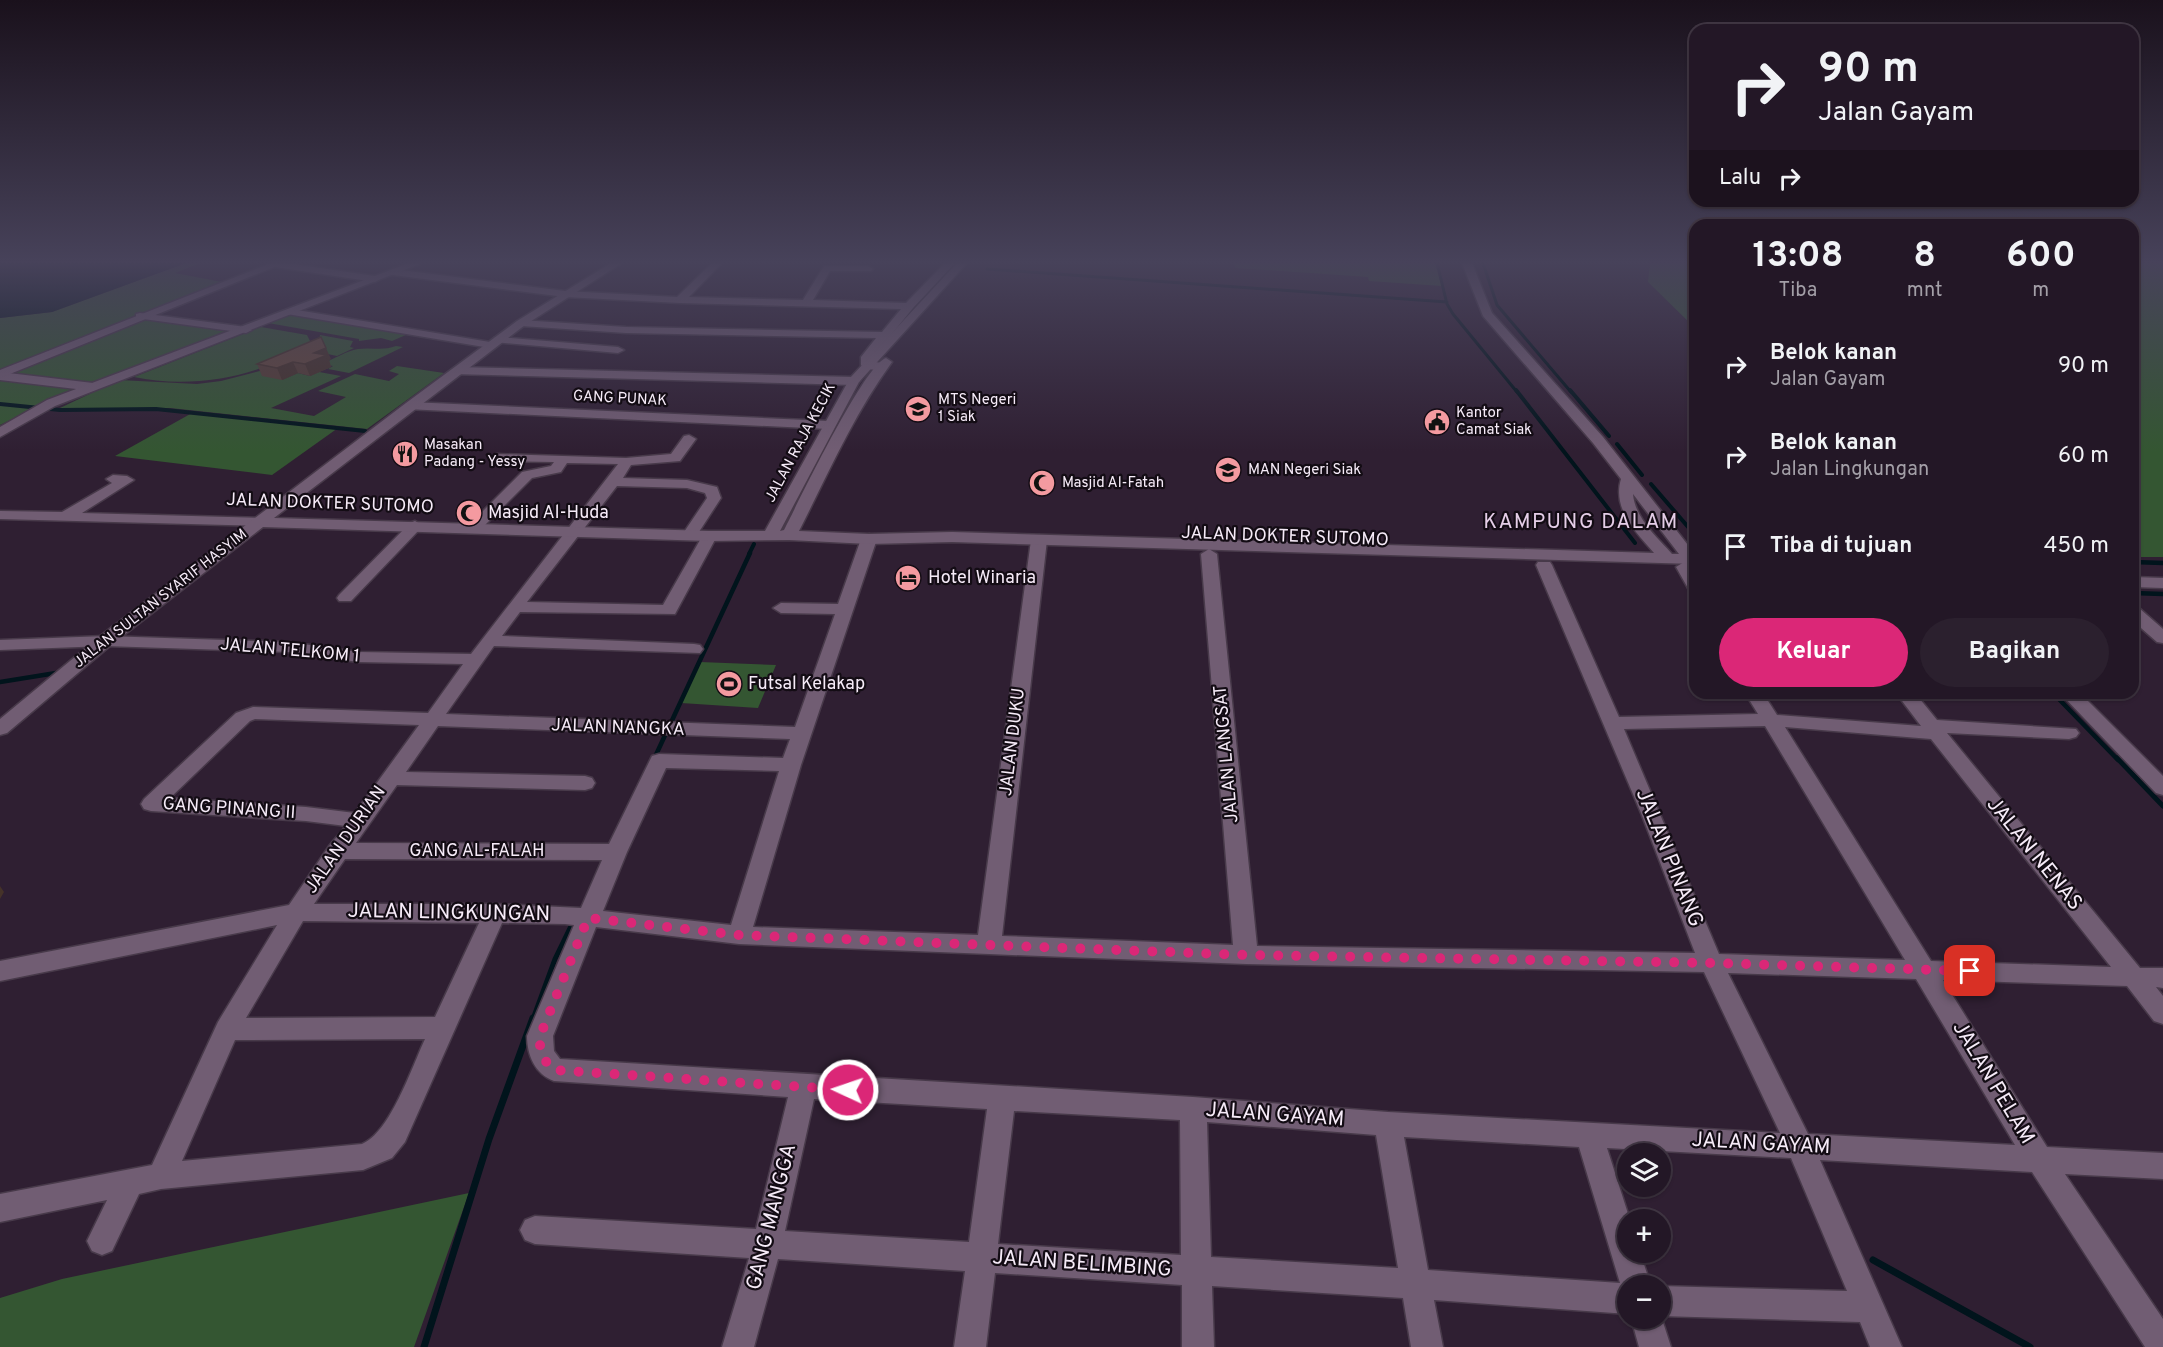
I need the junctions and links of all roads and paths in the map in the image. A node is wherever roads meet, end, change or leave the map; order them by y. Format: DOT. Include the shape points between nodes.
graph roads {
  1 [pos="117,326"];
  2 [pos="215,326"];
  3 [pos="256,326"];
  4 [pos="382,326"];
  5 [pos="517,326"];
  6 [pos="564,326"];
  7 [pos="892,326"];
  8 [pos="904,326"];
  9 [pos="918,326"];
  10 [pos="1498,326"];
  11 [pos="246,330"];
  12 [pos="884,335"];
  13 [pos="494,343"];
  14 [pos="618,350"];
  15 [pos="868,365"];
  16 [pos="882,366"];
  17 [pos="456,371"];
  18 [pos="0,375"];
  19 [pos="854,381"];
  20 [pos="93,387"];
  21 [pos="410,406"];
  22 [pos="828,425"];
  23 [pos="0,433"];
  24 [pos="689,439"];
  25 [pos="501,457"];
  26 [pos="563,459"];
  27 [pos="819,460"];
  28 [pos="626,462"];
  29 [pos="1628,478"];
  30 [pos="113,479"];
  31 [pos="613,482"];
  32 [pos="0,515"];
  33 [pos="66,516"];
  34 [pos="262,522"];
  35 [pos="415,526"];
  36 [pos="474,528"];
  37 [pos="573,530"];
  38 [pos="690,535"];
  39 [pos="770,535"];
  40 [pos="789,535"];
  41 [pos="710,536"];
  42 [pos="871,539"];
  43 [pos="1038,544"];
  44 [pos="1209,554"];
  45 [pos="1667,558"];
  46 [pos="1689,560"];
  47 [pos="1689,563"];
  48 [pos="1689,563"];
  49 [pos="1544,565"];
  50 [pos="345,598"];
  51 [pos="516,607"];
  52 [pos="781,608"];
  53 [pos="844,609"];
  54 [pos="2139,617"];
  55 [pos="2163,638"];
  56 [pos="105,641"];
  57 [pos="489,641"];
  58 [pos="0,645"];
  59 [pos="694,649"];
  60 [pos="476,659"];
  61 [pos="1757,699"];
  62 [pos="1910,699"];
  63 [pos="2075,699"];
  64 [pos="8,717"];
  65 [pos="385,718"];
  66 [pos="1768,720"];
  67 [pos="432,721"];
  68 [pos="1612,723"];
  69 [pos="0,729"];
  70 [pos="1934,729"];
  71 [pos="803,733"];
  72 [pos="2069,733"];
  73 [pos="791,765"];
  74 [pos="391,778"];
  75 [pos="585,783"];
  76 [pos="2163,788"];
  77 [pos="360,821"];
  78 [pos="337,851"];
  79 [pos="616,852"];
  80 [pos="296,912"];
  81 [pos="495,913"];
  82 [pos="577,916"];
  83 [pos="739,935"];
  84 [pos="989,945"];
  85 [pos="1246,955"];
  86 [pos="1711,963"];
  87 [pos="1924,969"];
  88 [pos="0,971"];
  89 [pos="2133,977"];
  90 [pos="2163,978"];
  91 [pos="2163,1014"];
  92 [pos="443,1028"];
  93 [pos="227,1029"];
  94 [pos="804,1088"];
  95 [pos="1002,1098"];
  96 [pos="1193,1109"];
  97 [pos="1388,1124"];
  98 [pos="1589,1135"];
  99 [pos="1800,1146"];
  100 [pos="2039,1159"];
  101 [pos="2163,1166"];
  102 [pos="161,1176"];
  103 [pos="130,1182"];
  104 [pos="0,1208"];
  105 [pos="536,1230"];
  106 [pos="102,1241"];
  107 [pos="767,1245"];
  108 [pos="981,1257"];
  109 [pos="1196,1272"];
  110 [pos="1633,1275"];
  111 [pos="1416,1284"];
  112 [pos="1617,1298"];
  113 [pos="1671,1301"];
  114 [pos="1868,1307"];
  115 [pos="1649,1329"];
  116 [pos="2159,1335"];
  117 [pos="738,1347"];
  118 [pos="970,1347"];
  119 [pos="1198,1347"];
  120 [pos="1427,1347"];
  121 [pos="1654,1347"];
  122 [pos="1886,1347"];
  1 -- 18 [label="street"];
  2 -- 11 [label="street"];
  3 -- 11 [label="street"];
  4 -- 13 [label="street"];
  5 -- 13 [label="street, JALAN SULTAN SYARIF HASYIM"];
  6 -- 12 [label="street"];
  7 -- 12 [label="street"];
  8 -- 15 [label="street, JALAN RAJA KECIK"];
  9 -- 16 [label="street, JALAN RAJA KECIK"];
  10 -- 29 [label="street"];
  11 -- 20 [label="street"];
  12 -- 15 [label="street" via="867,357"];
  13 -- 14 [label="street"];
  13 -- 17 [label="street, JALAN SULTAN SYARIF HASYIM"];
  15 -- 16 [label="street"];
  15 -- 19 [label="street, JALAN RAJA KECIK"];
  16 -- 27 [label="street, JALAN RAJA KECIK"];
  17 -- 19 [label="street"];
  17 -- 21 [label="street, JALAN SULTAN SYARIF HASYIM"];
  18 -- 20 [label="street"];
  19 -- 22 [label="street, JALAN RAJA KECIK"];
  20 -- 23 [label="street"];
  21 -- 22 [label="street, GANG PUNAK"];
  21 -- 34 [label="street, JALAN SULTAN SYARIF HASYIM"];
  22 -- 27 [label="street, JALAN RAJA KECIK"];
  24 -- 28 [label="street" via="675,458"];
  25 -- 26 [label="street"];
  26 -- 28 [label="street"];
  26 -- 36 [label="street" via="556,470 528,475 517,483"];
  27 -- 39 [label="street, JALAN RAJA KECIK"];
  27 -- 40 [label="street, JALAN RAJA KECIK"];
  28 -- 31 [label="street, JALAN DURIAN"];
  29 -- 45 [label="street" via="1624,500"];
  29 -- 46 [label="street"];
  30 -- 33 [label="street" via="127,480"];
  31 -- 37 [label="street, JALAN DURIAN"];
  31 -- 38 [label="street" via="687,484 712,490 714,498"];
  32 -- 33 [label="street, JALAN DOKTER SUTOMO"];
  33 -- 34 [label="street, JALAN DOKTER SUTOMO"];
  34 -- 35 [label="street, JALAN DOKTER SUTOMO"];
  34 -- 56 [label="street, JALAN SULTAN SYARIF HASYIM"];
  35 -- 36 [label="street, JALAN DOKTER SUTOMO"];
  35 -- 50 [label="street"];
  36 -- 37 [label="street, JALAN DOKTER SUTOMO"];
  37 -- 38 [label="street, JALAN DOKTER SUTOMO"];
  37 -- 51 [label="street, JALAN DURIAN"];
  38 -- 41 [label="street, JALAN DOKTER SUTOMO"];
  39 -- 40 [label="street, JALAN DOKTER SUTOMO"];
  39 -- 41 [label="street, JALAN DOKTER SUTOMO"];
  40 -- 42 [label="street, JALAN DOKTER SUTOMO"];
  41 -- 51 [label="street" via="669,610"];
  42 -- 43 [label="street, JALAN DOKTER SUTOMO" via="897,545"];
  42 -- 53 [label="street"];
  43 -- 44 [label="street, JALAN DOKTER SUTOMO"];
  43 -- 45 [label="street, JALAN DOKTER SUTOMO"];
  43 -- 84 [label="street, JALAN DUKU"];
  44 -- 49 [label="street, JALAN DOKTER SUTOMO"];
  44 -- 85 [label="street, JALAN LANGSAT"];
  45 -- 47 [label="street"];
  48 -- 49 [label="street, JALAN DOKTER SUTOMO"];
  49 -- 68 [label="street, JALAN PINANG"];
  51 -- 57 [label="street, JALAN DURIAN"];
  52 -- 53 [label="street"];
  53 -- 71 [label="street"];
  54 -- 55 [label="street"];
  56 -- 58 [label="street, JALAN TELKOM 1"];
  56 -- 60 [label="street, JALAN TELKOM 1" via="289,647 366,658"];
  56 -- 64 [label="street, JALAN SULTAN SYARIF HASYIM"];
  57 -- 59 [label="street"];
  57 -- 60 [label="street, JALAN DURIAN"];
  60 -- 67 [label="street, JALAN DURIAN"];
  61 -- 66 [label="street, JALAN PELAM"];
  62 -- 70 [label="street, JALAN NENAS"];
  63 -- 76 [label="street"];
  64 -- 69 [label="street, JALAN SULTAN SYARIF HASYIM"];
  65 -- 67 [label="street, JALAN NANGKA"];
  65 -- 77 [label="street, GANG PINANG II" via="248,714 151,804"];
  66 -- 68 [label="street"];
  66 -- 70 [label="street"];
  66 -- 87 [label="street, JALAN PELAM"];
  67 -- 71 [label="street, JALAN NANGKA"];
  67 -- 74 [label="street, JALAN DURIAN"];
  68 -- 86 [label="street, JALAN PINANG"];
  70 -- 72 [label="street"];
  70 -- 89 [label="street, JALAN NENAS"];
  71 -- 73 [label="street"];
  73 -- 79 [label="street, JALAN GAYAM" via="659,761"];
  73 -- 83 [label="street"];
  74 -- 75 [label="street"];
  74 -- 77 [label="street, JALAN DURIAN"];
  77 -- 78 [label="street, JALAN DURIAN"];
  78 -- 79 [label="street, GANG AL-FALAH"];
  78 -- 80 [label="street, JALAN DURIAN"];
  79 -- 82 [label="street, JALAN GAYAM"];
  80 -- 81 [label="street, JALAN LINGKUNGAN"];
  80 -- 88 [label="street, JALAN LINGKUNGAN"];
  80 -- 93 [label="street, JALAN DURIAN"];
  81 -- 82 [label="street, JALAN LINGKUNGAN"];
  81 -- 92 [label="street"];
  82 -- 83 [label="street, JALAN LINGKUNGAN"];
  82 -- 94 [label="street, JALAN GAYAM" via="540,1036 544,1061 554,1070"];
  83 -- 84 [label="street, JALAN LINGKUNGAN"];
  84 -- 85 [label="street, JALAN LINGKUNGAN"];
  85 -- 86 [label="street, JALAN LINGKUNGAN"];
  86 -- 87 [label="street, JALAN LINGKUNGAN"];
  86 -- 99 [label="street, JALAN PINANG"];
  87 -- 89 [label="street, JALAN LINGKUNGAN"];
  87 -- 100 [label="street, JALAN PELAM"];
  89 -- 90 [label="street, JALAN LINGKUNGAN"];
  89 -- 91 [label="street, JALAN NENAS"];
  92 -- 93 [label="street"];
  92 -- 102 [label="street" via="395,1133 373,1154"];
  93 -- 102 [label="street, JALAN DURIAN"];
  94 -- 95 [label="street, JALAN GAYAM"];
  94 -- 107 [label="street, GANG MANGGA"];
  95 -- 96 [label="street, JALAN GAYAM"];
  95 -- 108 [label="street"];
  96 -- 97 [label="street, JALAN GAYAM"];
  96 -- 109 [label="street"];
  97 -- 98 [label="street, JALAN GAYAM"];
  97 -- 111 [label="street"];
  98 -- 99 [label="street, JALAN GAYAM"];
  98 -- 110 [label="street"];
  99 -- 100 [label="street, JALAN GAYAM"];
  99 -- 114 [label="street, JALAN PINANG"];
  100 -- 101 [label="street, JALAN GAYAM"];
  100 -- 116 [label="street, JALAN PELAM"];
  102 -- 103 [label="street"];
  103 -- 104 [label="street"];
  103 -- 106 [label="street"];
  105 -- 107 [label="street, JALAN BELIMBING"];
  107 -- 108 [label="street, JALAN BELIMBING"];
  107 -- 117 [label="street, GANG MANGGA"];
  108 -- 109 [label="street, JALAN BELIMBING"];
  108 -- 118 [label="street"];
  109 -- 111 [label="street, JALAN BELIMBING"];
  109 -- 119 [label="street"];
  111 -- 112 [label="street, JALAN BELIMBING"];
  111 -- 120 [label="street"];
  113 -- 114 [label="street"];
  114 -- 122 [label="street, JALAN PINANG"];
  115 -- 121 [label="street"];
}
